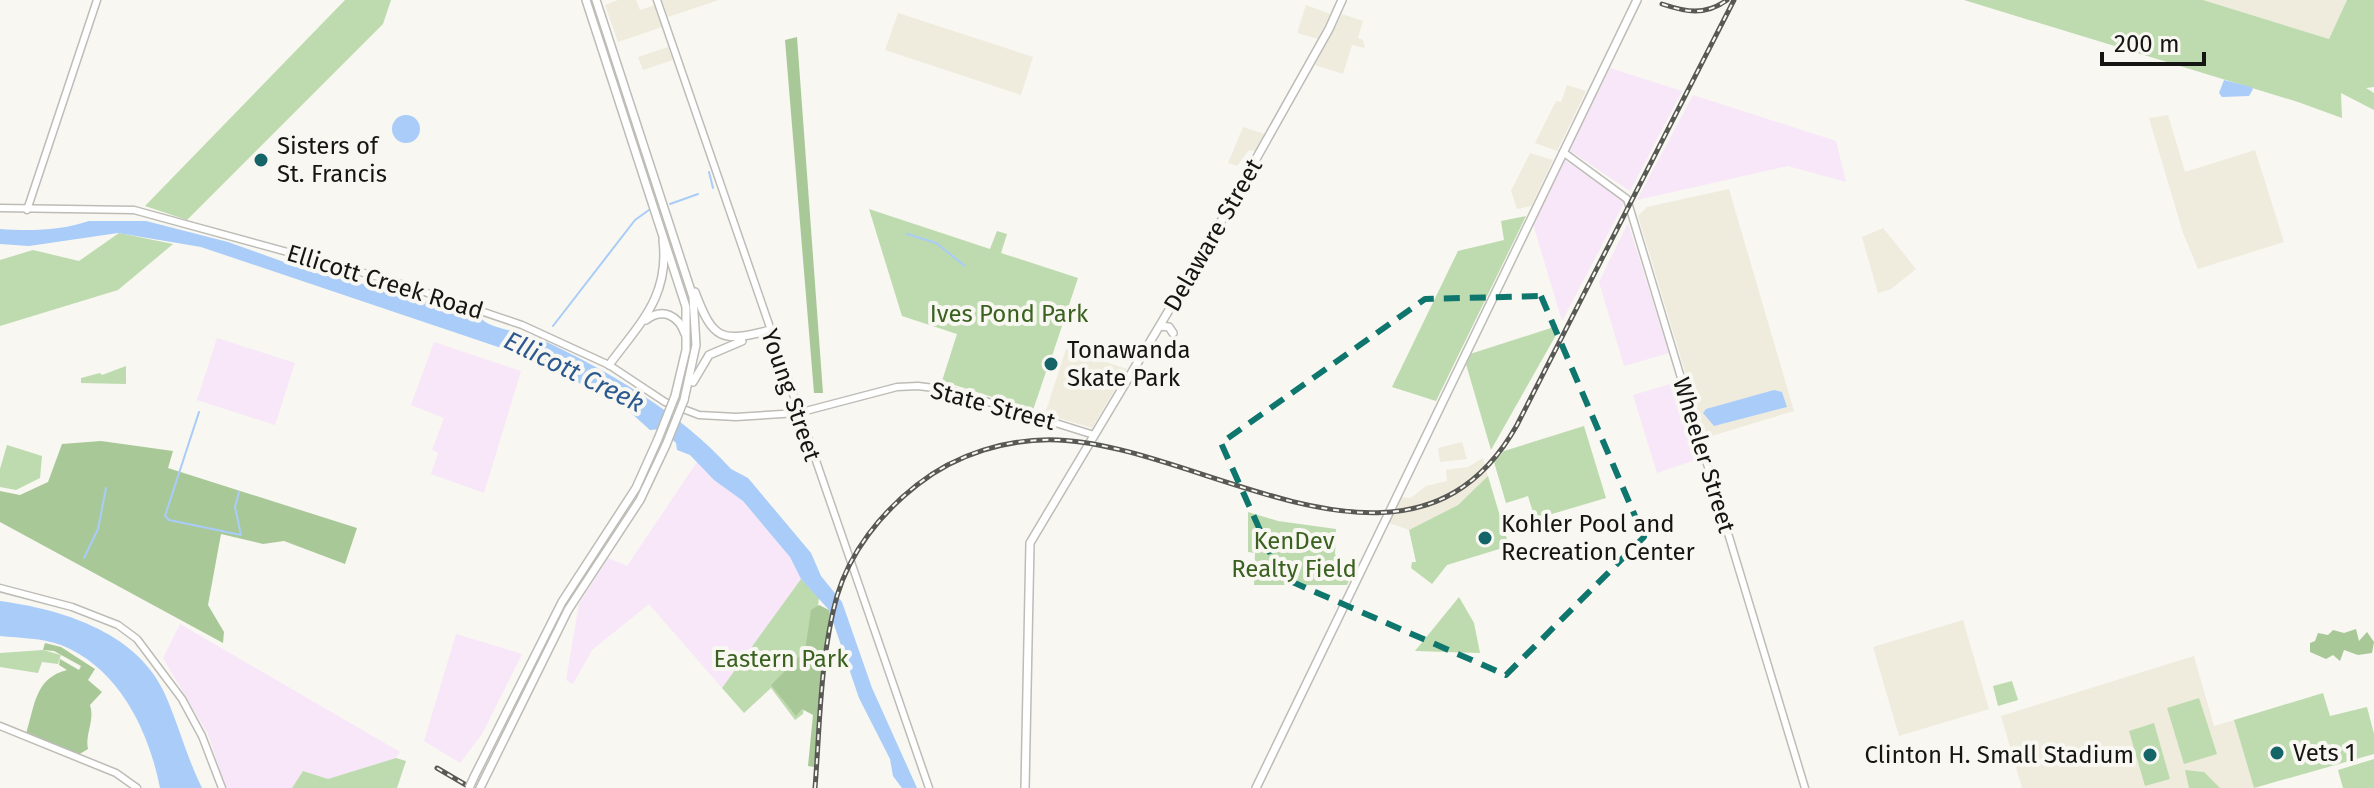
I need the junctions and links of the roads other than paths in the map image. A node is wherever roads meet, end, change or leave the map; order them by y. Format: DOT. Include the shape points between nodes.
graph roads {
  1 [pos="97,0"];
  2 [pos="586,0"];
  3 [pos="596,0"];
  4 [pos="657,0"];
  5 [pos="1342,0"];
  6 [pos="1637,0"];
  7 [pos="1563,152"];
  8 [pos="0,208"];
  9 [pos="27,210"];
  10 [pos="660,222"];
  11 [pos="688,275"];
  12 [pos="1160,326"];
  13 [pos="770,330"];
  14 [pos="1173,333"];
  15 [pos="686,340"];
  16 [pos="610,366"];
  17 [pos="688,391"];
  18 [pos="798,413"];
  19 [pos="1094,435"];
  20 [pos="0,588"];
  21 [pos="0,726"];
  22 [pos="482,785"];
  23 [pos="137,788"];
  24 [pos="222,788"];
  25 [pos="469,788"];
  26 [pos="929,788"];
  27 [pos="1025,788"];
  28 [pos="1256,788"];
  29 [pos="1805,788"];
  1 -- 9 [label="street"];
  2 -- 10 [label="main road"];
  3 -- 11 [label="main road"];
  4 -- 13 [label="street, Young Street"];
  5 -- 12 [label="main road, Delaware Street"];
  6 -- 7 [label="main road"];
  7 -- 28 [label="main road"];
  7 -- 29 [label="street, Wheeler Street" via="1625,194 1629,204"];
  8 -- 9 [label="street, Ellicott Creek Road"];
  9 -- 16 [label="street, Ellicott Creek Road" via="134,210 427,291 522,325"];
  10 -- 15 [label="main road" via="686,307"];
  10 -- 16 [label="main road" via="665,260 660,290"];
  11 -- 13 [label="main road" via="716,333 739,338"];
  11 -- 17 [label="main road" via="696,332"];
  12 -- 14 [label="main road"];
  12 -- 19 [label="main road, Delaware Street"];
  13 -- 17 [label="main road" via="709,355"];
  13 -- 18 [label="street, Young Street"];
  15 -- 16 [label="main road" via="676,319 654,314"];
  15 -- 25 [label="main road, bridge" via="675,396 636,488 562,602"];
  16 -- 18 [label="street, Ellicott Creek Road" via="665,402 699,415"];
  17 -- 22 [label="main road, bridge" via="640,500 568,610"];
  18 -- 19 [label="street, State Street" via="918,386 950,390"];
  18 -- 26 [label="street, Young Street"];
  19 -- 27 [label="main road, Delaware Street" via="1028,549"];
  20 -- 24 [label="street" via="35,594 129,632 182,699"];
  21 -- 23 [label="street" via="116,773"];
}
